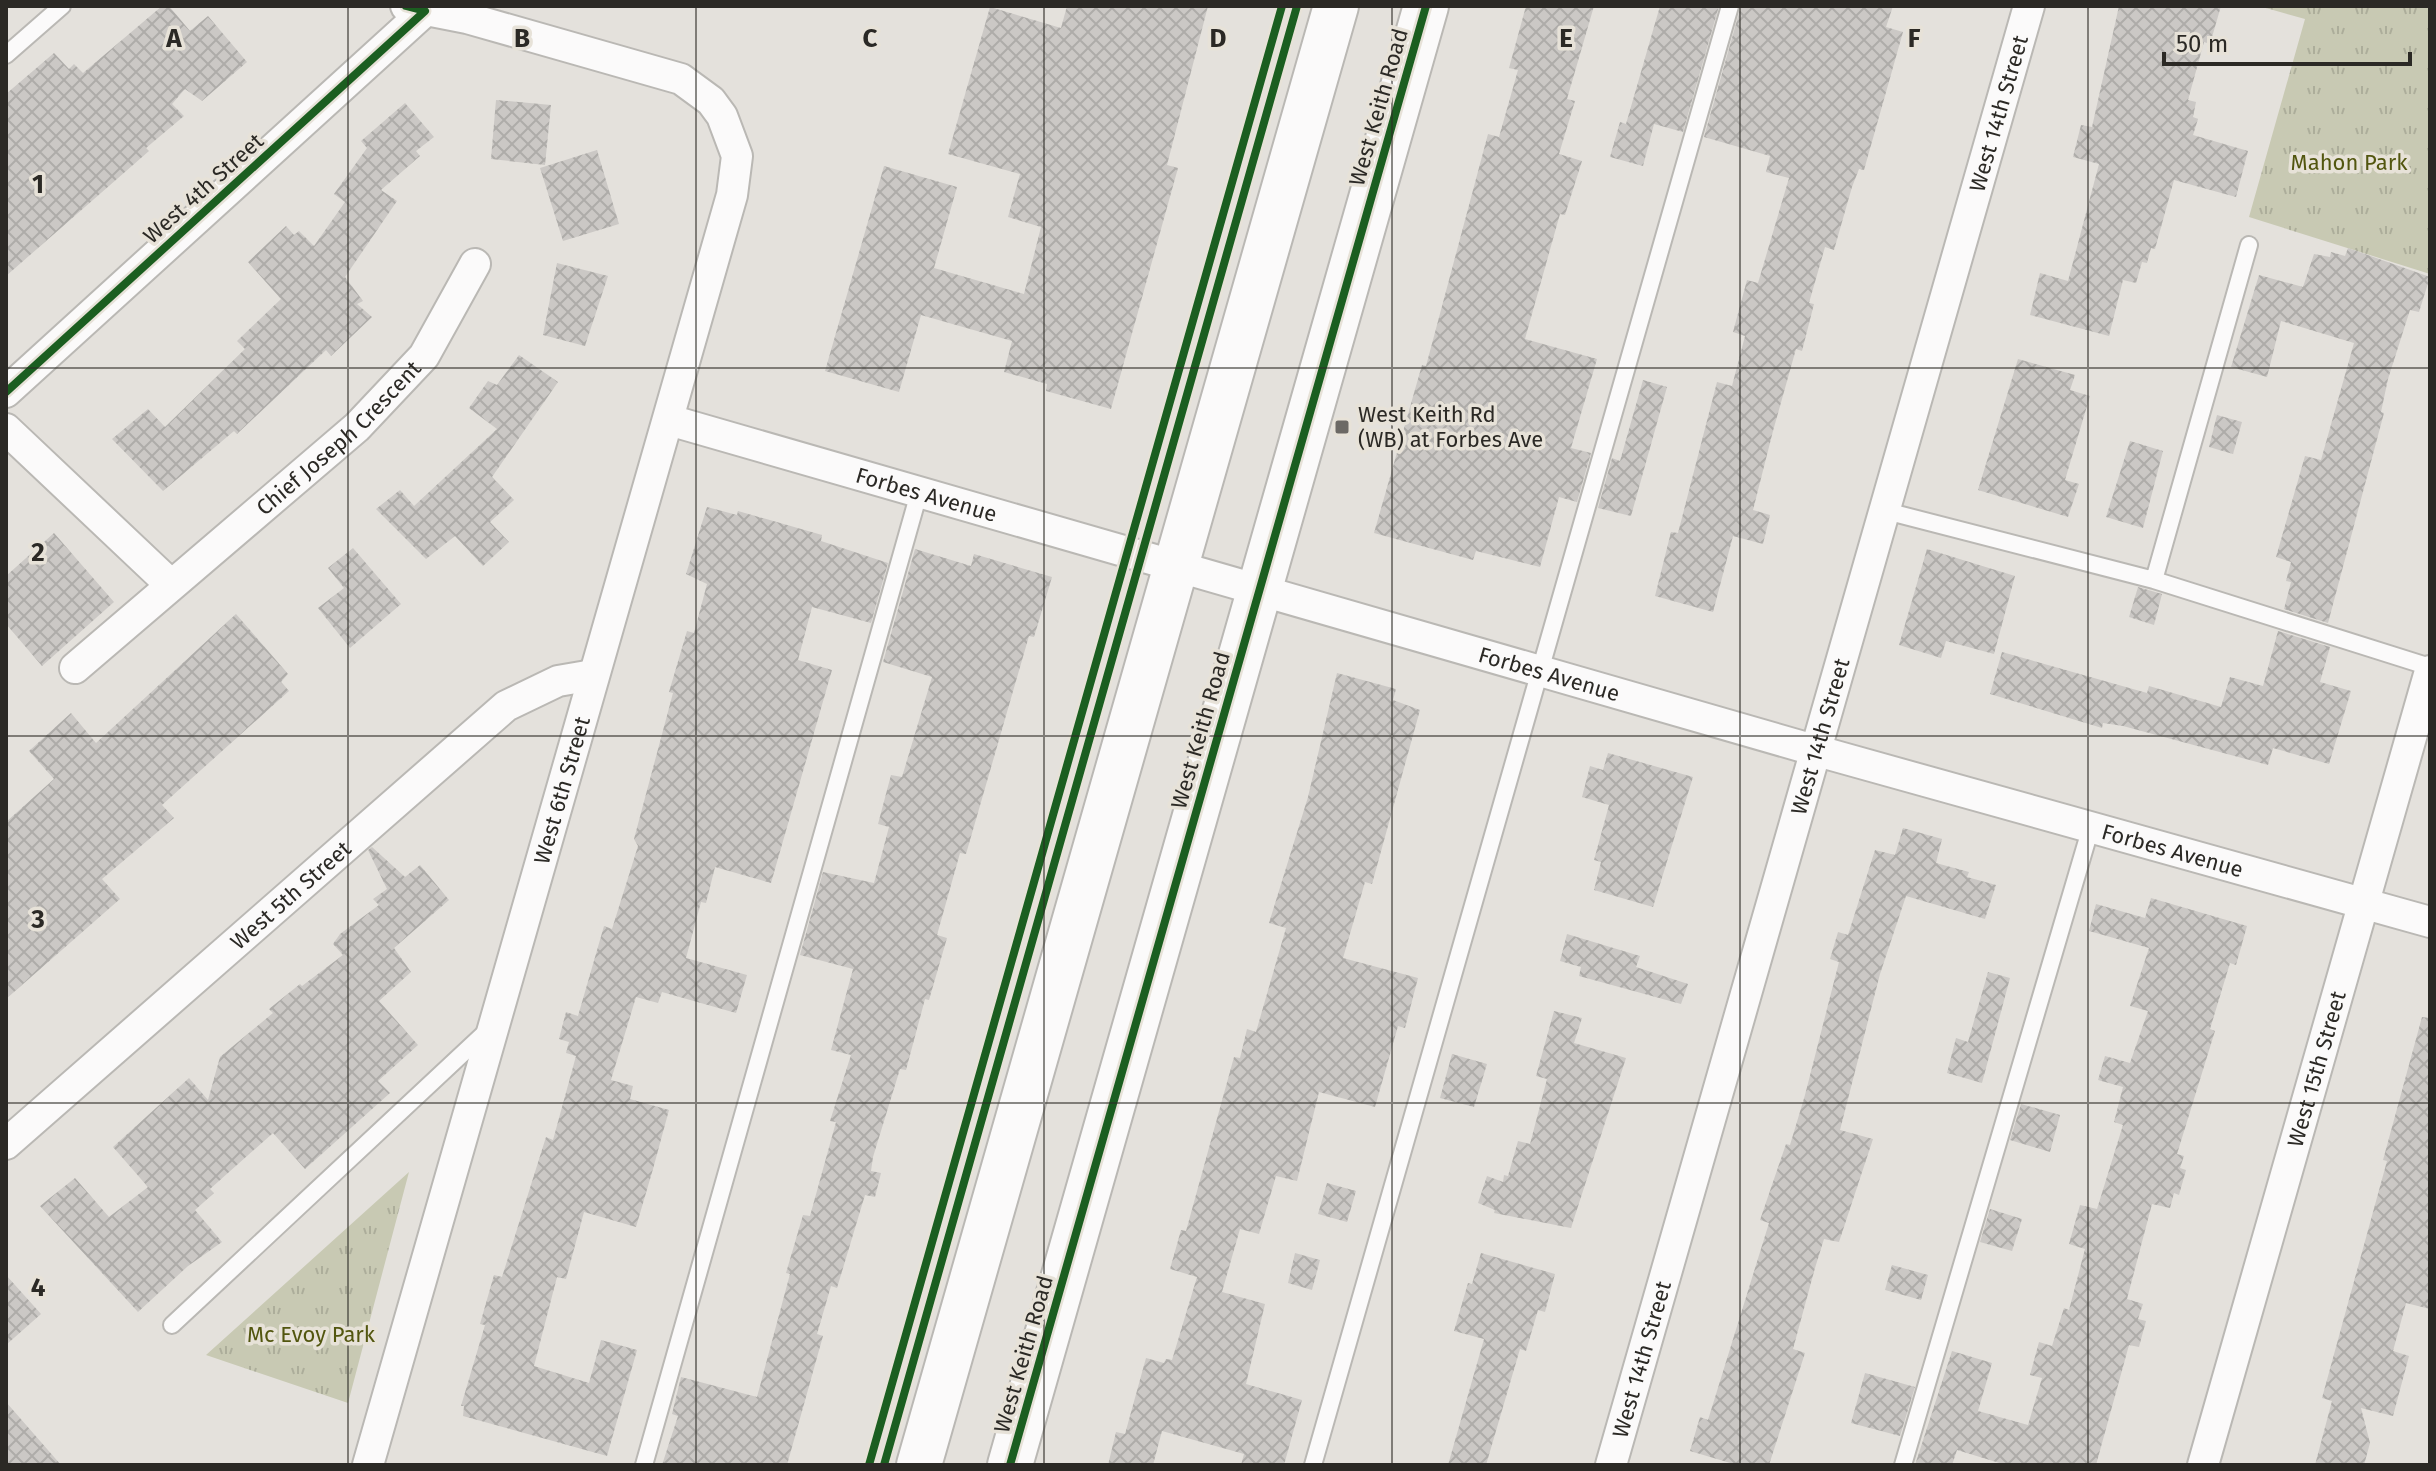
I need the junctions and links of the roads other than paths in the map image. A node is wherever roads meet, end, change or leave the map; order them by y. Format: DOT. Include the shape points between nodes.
graph roads {
  1 [pos="62,6"];
  2 [pos="1336,6"];
  3 [pos="1426,6"];
  4 [pos="1730,6"];
  5 [pos="2029,6"];
  6 [pos="415,8"];
  7 [pos="472,12"];
  8 [pos="6,55"];
  9 [pos="2249,245"];
  10 [pos="475,264"];
  11 [pos="6,392"];
  12 [pos="669,420"];
  13 [pos="6,429"];
  14 [pos="919,493"];
  15 [pos="1882,510"];
  16 [pos="1176,566"];
  17 [pos="2154,580"];
  18 [pos="170,584"];
  19 [pos="1258,590"];
  20 [pos="75,668"];
  21 [pos="2430,669"];
  22 [pos="1542,672"];
  23 [pos="593,675"];
  24 [pos="2423,726"];
  25 [pos="1814,750"];
  26 [pos="2091,827"];
  27 [pos="2363,903"];
  28 [pos="2430,922"];
  29 [pos="493,1025"];
  30 [pos="6,1144"];
  31 [pos="172,1325"];
  32 [pos="368,1465"];
  33 [pos="644,1465"];
  34 [pos="919,1465"];
  35 [pos="1010,1465"];
  36 [pos="1313,1465"];
  37 [pos="1611,1465"];
  38 [pos="1903,1465"];
  39 [pos="2203,1465"];
  1 -- 8 [label="lane"];
  2 -- 16 [label="main road"];
  3 -- 19 [label="main road, West Keith Road"];
  4 -- 22 [label="lane"];
  5 -- 15 [label="street, West 14th Street"];
  6 -- 7 [label="street"];
  6 -- 11 [label="street, West 4th Street"];
  7 -- 12 [label="street, West 6th Street" via="681,79 722,116 737,156 734,183"];
  9 -- 17 [label="lane"];
  10 -- 18 [label="street, Chief Joseph Crescent" via="424,356 357,427"];
  12 -- 14 [label="street, Forbes Avenue"];
  12 -- 23 [label="street, West 6th Street"];
  13 -- 18 [label="street"];
  14 -- 16 [label="street, Forbes Avenue"];
  14 -- 33 [label="lane"];
  15 -- 17 [label="lane"];
  15 -- 25 [label="street, West 14th Street"];
  16 -- 19 [label="street, Forbes Avenue"];
  16 -- 34 [label="main road"];
  17 -- 21 [label="lane"];
  18 -- 20 [label="street, Chief Joseph Crescent"];
  19 -- 22 [label="street, Forbes Avenue"];
  19 -- 35 [label="main road, West Keith Road"];
  21 -- 24 [label="street, West 15th Street"];
  22 -- 25 [label="street, Forbes Avenue"];
  22 -- 36 [label="lane"];
  23 -- 29 [label="street, West 6th Street"];
  23 -- 30 [label="street, West 5th Street" via="558,681 506,706"];
  24 -- 27 [label="street, West 15th Street"];
  25 -- 26 [label="street, Forbes Avenue"];
  25 -- 37 [label="street, West 14th Street"];
  26 -- 27 [label="street, Forbes Avenue"];
  26 -- 38 [label="lane"];
  27 -- 28 [label="street, Forbes Avenue"];
  27 -- 39 [label="street, West 15th Street"];
  29 -- 31 [label="lane"];
  29 -- 32 [label="street, West 6th Street"];
}
